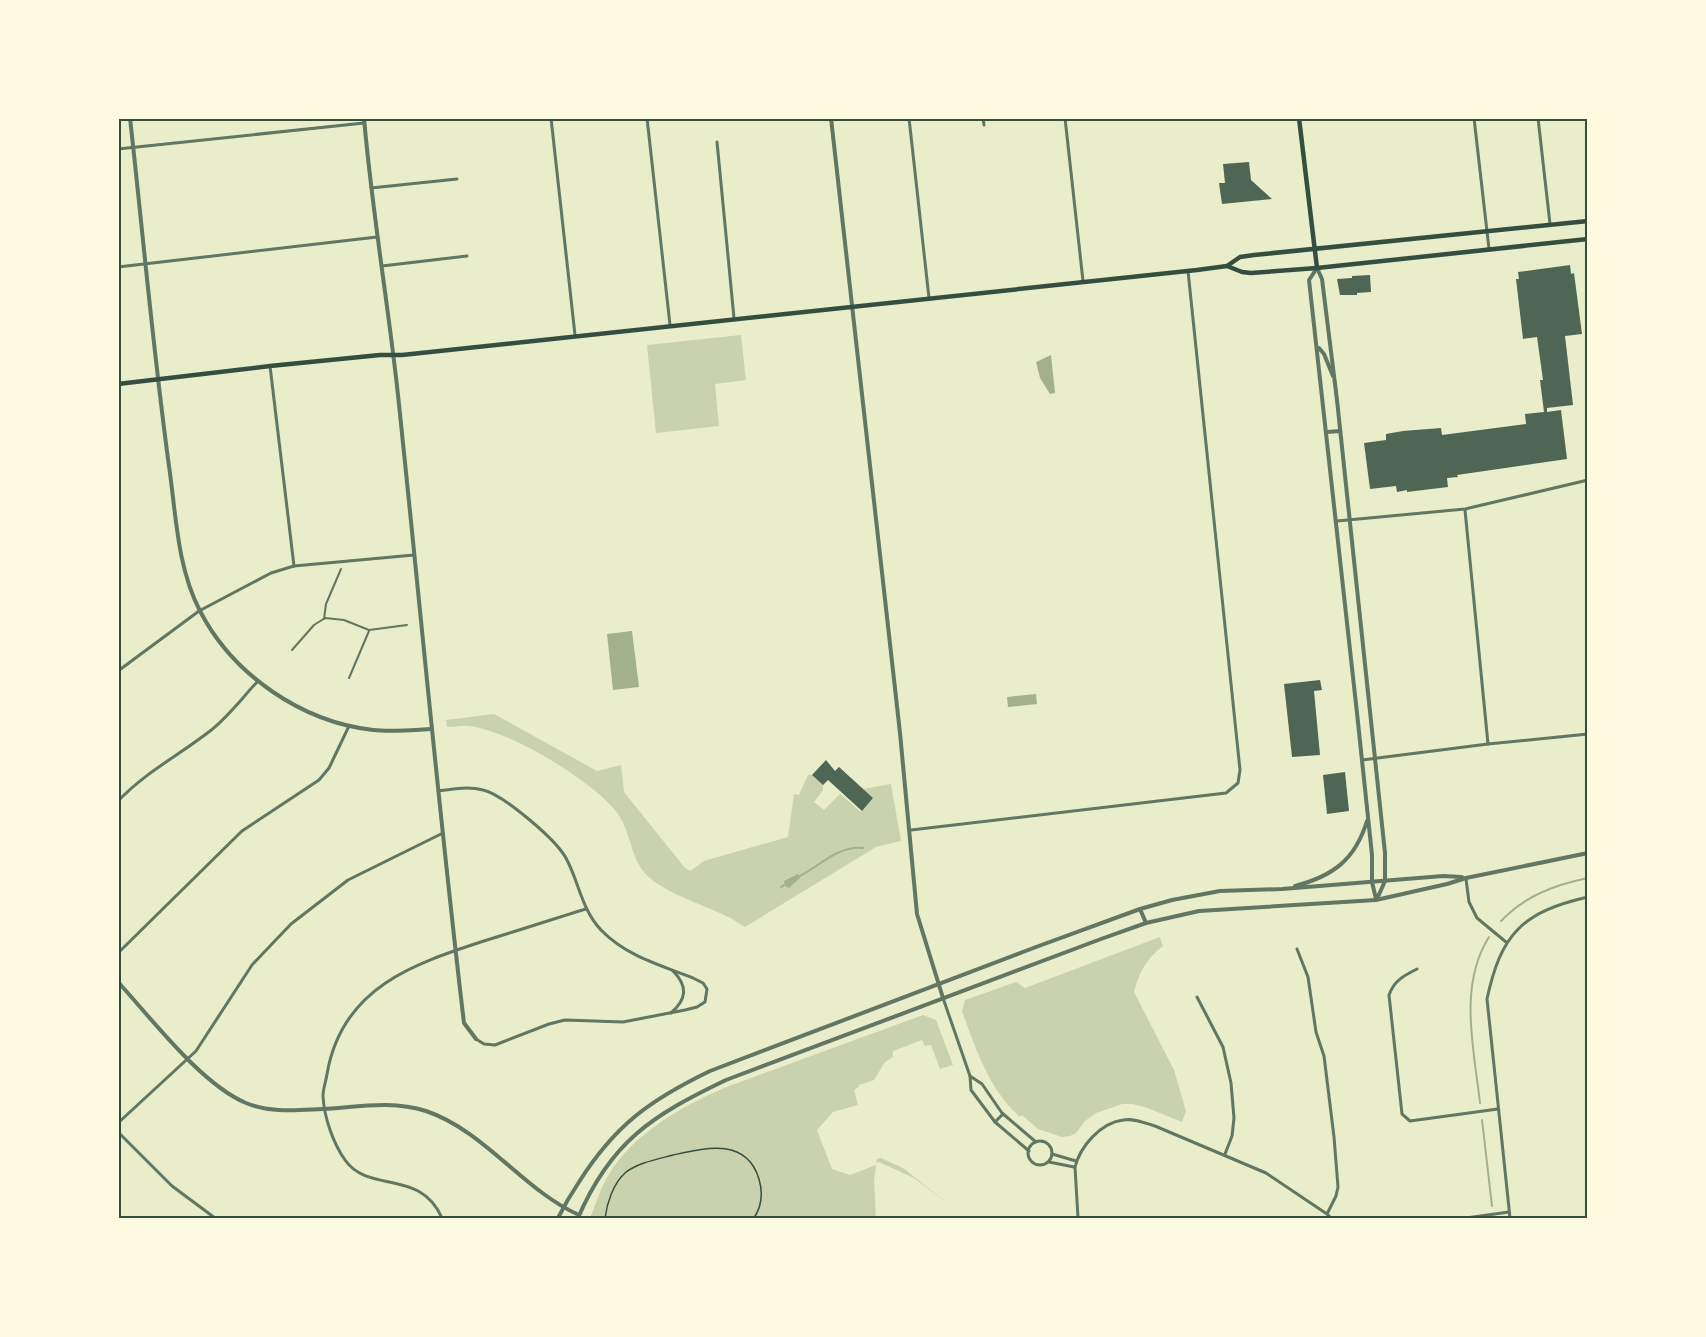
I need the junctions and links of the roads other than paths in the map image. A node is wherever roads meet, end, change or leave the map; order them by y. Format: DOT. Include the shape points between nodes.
graph roads {
  1 [pos="129,118"];
  2 [pos="551,118"];
  3 [pos="647,118"];
  4 [pos="831,118"];
  5 [pos="909,118"];
  6 [pos="983,118"];
  7 [pos="1065,118"];
  8 [pos="1299,118"];
  9 [pos="1474,118"];
  10 [pos="1538,118"];
  11 [pos="364,121"];
  12 [pos="984,125"];
  13 [pos="717,142"];
  14 [pos="133,147"];
  15 [pos="118,149"];
  16 [pos="457,179"];
  17 [pos="372,188"];
  18 [pos="1587,221"];
  19 [pos="1550,225"];
  20 [pos="1487,232"];
  21 [pos="377,237"];
  22 [pos="1587,239"];
  23 [pos="1489,249"];
  24 [pos="1314,250"];
  25 [pos="467,256"];
  26 [pos="145,264"];
  27 [pos="380,266"];
  28 [pos="1227,266"];
  29 [pos="118,267"];
  30 [pos="1317,268"];
  31 [pos="1188,271"];
  32 [pos="1083,281"];
  33 [pos="929,298"];
  34 [pos="853,307"];
  35 [pos="734,318"];
  36 [pos="670,325"];
  37 [pos="574,335"];
  38 [pos="1317,347"];
  39 [pos="392,355"];
  40 [pos="270,366"];
  41 [pos="157,379"];
  42 [pos="1335,382"];
  43 [pos="118,384"];
  44 [pos="1340,431"];
  45 [pos="1327,432"];
  46 [pos="1587,480"];
  47 [pos="1465,509"];
  48 [pos="1350,519"];
  49 [pos="1337,521"];
  50 [pos="414,555"];
  51 [pos="294,566"];
  52 [pos="341,569"];
  53 [pos="199,610"];
  54 [pos="324,619"];
  55 [pos="407,625"];
  56 [pos="369,630"];
  57 [pos="292,650"];
  58 [pos="118,671"];
  59 [pos="349,678"];
  60 [pos="258,681"];
  61 [pos="350,726"];
  62 [pos="432,729"];
  63 [pos="1587,734"];
  64 [pos="1488,744"];
  65 [pos="1375,757"];
  66 [pos="1362,760"];
  67 [pos="438,791"];
  68 [pos="118,801"];
  69 [pos="1368,819"];
  70 [pos="911,830"];
  71 [pos="443,833"];
  72 [pos="1587,853"];
  73 [pos="1466,878"];
  74 [pos="1385,881"];
  75 [pos="1372,882"];
  76 [pos="1282,889"];
  77 [pos="1587,897"];
  78 [pos="1376,900"];
  79 [pos="586,909"];
  80 [pos="1140,909"];
  81 [pos="1146,924"];
  82 [pos="1506,942"];
  83 [pos="1297,949"];
  84 [pos="455,951"];
  85 [pos="118,953"];
  86 [pos="671,969"];
  87 [pos="1417,969"];
  88 [pos="118,982"];
  89 [pos="938,985"];
  90 [pos="1197,997"];
  91 [pos="943,998"];
  92 [pos="670,1013"];
  93 [pos="1587,1018"];
  94 [pos="1587,1026"];
  95 [pos="476,1039"];
  96 [pos="188,1059"];
  97 [pos="970,1076"];
  98 [pos="326,1109"];
  99 [pos="1498,1109"];
  100 [pos="1003,1114"];
  101 [pos="995,1122"];
  102 [pos="118,1123"];
  103 [pos="118,1132"];
  104 [pos="1036,1142"];
  105 [pos="1029,1151"];
  106 [pos="1052,1154"];
  107 [pos="1225,1154"];
  108 [pos="1076,1161"];
  109 [pos="1049,1162"];
  110 [pos="1074,1167"];
  111 [pos="563,1208"];
  112 [pos="1509,1212"];
  113 [pos="1327,1214"];
  114 [pos="579,1217"];
  115 [pos="215,1218"];
  116 [pos="442,1218"];
  117 [pos="558,1218"];
  118 [pos="1078,1218"];
  119 [pos="1331,1218"];
  120 [pos="1466,1218"];
  121 [pos="1510,1218"];
  1 -- 14 [label="street"];
  2 -- 37 [label="street"];
  3 -- 36 [label="street"];
  4 -- 34 [label="street"];
  5 -- 33 [label="street"];
  6 -- 12 [label="street"];
  7 -- 32 [label="street"];
  8 -- 24 [label="main road"];
  9 -- 20 [label="street"];
  10 -- 19 [label="street"];
  11 -- 14 [label="street"];
  11 -- 17 [label="street"];
  13 -- 35 [label="street"];
  14 -- 15 [label="street"];
  14 -- 26 [label="street"];
  16 -- 17 [label="street"];
  17 -- 21 [label="street"];
  18 -- 19 [label="main road"];
  19 -- 20 [label="main road"];
  20 -- 23 [label="street"];
  20 -- 24 [label="main road"];
  21 -- 26 [label="street"];
  21 -- 27 [label="street"];
  22 -- 23 [label="main road"];
  23 -- 30 [label="main road"];
  24 -- 28 [label="main road" via="1240,257"];
  24 -- 30 [label="main road"];
  25 -- 27 [label="street"];
  26 -- 29 [label="street"];
  26 -- 41 [label="street"];
  27 -- 39 [label="street"];
  28 -- 30 [label="main road" via="1251,273"];
  28 -- 31 [label="main road"];
  30 -- 38 [label="street" via="1309,280"];
  30 -- 42 [label="street" via="1322,279"];
  31 -- 32 [label="main road"];
  31 -- 70 [label="street" via="1240,770 1238,783 1226,793"];
  32 -- 33 [label="main road"];
  33 -- 34 [label="main road"];
  34 -- 35 [label="main road"];
  34 -- 70 [label="street"];
  35 -- 36 [label="main road"];
  36 -- 37 [label="main road"];
  37 -- 39 [label="main road"];
  38 -- 42 [label="street" via="1324,354"];
  38 -- 45 [label="street"];
  39 -- 40 [label="main road"];
  39 -- 50 [label="street"];
  40 -- 41 [label="main road"];
  40 -- 51 [label="street"];
  41 -- 43 [label="main road"];
  41 -- 53 [label="street" via="183,570"];
  42 -- 44 [label="street"];
  44 -- 45 [label="street"];
  44 -- 48 [label="street"];
  45 -- 49 [label="street"];
  46 -- 47 [label="street"];
  47 -- 48 [label="street"];
  47 -- 64 [label="street"];
  48 -- 49 [label="street"];
  48 -- 65 [label="street"];
  49 -- 66 [label="street"];
  50 -- 51 [label="street"];
  50 -- 62 [label="street"];
  51 -- 53 [label="street" via="271,573"];
  52 -- 54 [label="street"];
  53 -- 58 [label="street"];
  53 -- 60 [label="street" via="232,656"];
  54 -- 56 [label="street" via="344,620"];
  54 -- 57 [label="street" via="314,624"];
  55 -- 56 [label="street"];
  56 -- 59 [label="street"];
  60 -- 61 [label="street" via="307,711"];
  60 -- 68 [label="street" via="210,731 165,761"];
  61 -- 62 [label="street" via="373,730"];
  61 -- 85 [label="street" via="319,780 242,831"];
  62 -- 67 [label="street"];
  63 -- 64 [label="street"];
  64 -- 65 [label="street"];
  65 -- 66 [label="street"];
  65 -- 74 [label="street"];
  66 -- 69 [label="street"];
  67 -- 71 [label="street"];
  67 -- 79 [label="street" via="482,789 510,804 566,857"];
  69 -- 75 [label="street"];
  69 -- 76 [label="street" via="1356,848 1336,868 1326,876"];
  70 -- 89 [label="street" via="917,914"];
  71 -- 84 [label="street"];
  71 -- 96 [label="street" via="348,880 291,924 252,965"];
  72 -- 73 [label="street"];
  73 -- 74 [label="street"];
  73 -- 78 [label="street"];
  73 -- 82 [label="street" via="1469,903 1477,918"];
  74 -- 75 [label="street"];
  74 -- 78 [label="street"];
  75 -- 76 [label="street"];
  75 -- 78 [label="street"];
  76 -- 80 [label="street" via="1220,891"];
  77 -- 82 [label="street" via="1550,908 1527,921"];
  78 -- 81 [label="street" via="1199,911"];
  79 -- 84 [label="street"];
  79 -- 86 [label="street" via="599,928 621,948"];
  80 -- 81 [label="street"];
  80 -- 89 [label="street"];
  81 -- 91 [label="street"];
  82 -- 99 [label="street" via="1493,971 1487,999"];
  83 -- 113 [label="street" via="1308,977 1333,1125 1338,1187"];
  84 -- 95 [label="street" via="464,1023"];
  84 -- 98 [label="street" via="388,980 364,1000 345,1024 331,1052 323,1095"];
  86 -- 92 [label="street" via="681,978 684,988 679,1005"];
  86 -- 92 [label="street" via="703,983 707,995 697,1007"];
  87 -- 99 [label="street" via="1400,978 1389,996 1402,1114 1410,1121"];
  88 -- 96 [label="street"];
  89 -- 91 [label="street"];
  89 -- 111 [label="street" via="676,1087 646,1107 606,1143"];
  90 -- 107 [label="street" via="1223,1047 1231,1083 1234,1118"];
  91 -- 97 [label="street"];
  91 -- 114 [label="street" via="726,1080 684,1100 627,1141 603,1170"];
  92 -- 95 [label="street" via="623,1022 565,1020 495,1045"];
  93 -- 94 [label="street"];
  96 -- 98 [label="street" via="223,1091 247,1103 282,1111"];
  96 -- 102 [label="street"];
  97 -- 100 [label="street" via="982,1084"];
  97 -- 101 [label="street" via="971,1090"];
  98 -- 111 [label="street" via="387,1104 407,1106 449,1121"];
  98 -- 116 [label="street" via="338,1148 357,1172 413,1187 438,1209"];
  99 -- 112 [label="street"];
  100 -- 101 [label="street"];
  100 -- 104 [label="street"];
  101 -- 105 [label="street"];
  103 -- 115 [label="street" via="172,1186"];
  104 -- 105 [label="street"];
  104 -- 106 [label="street" via="1047,1144"];
  105 -- 109 [label="street" via="1035,1164"];
  106 -- 108 [label="street"];
  106 -- 109 [label="street"];
  107 -- 108 [label="street" via="1122,1119 1104,1127"];
  107 -- 113 [label="street" via="1266,1173"];
  108 -- 110 [label="street"];
  109 -- 110 [label="street"];
  110 -- 118 [label="street"];
  111 -- 114 [label="street"];
  111 -- 117 [label="street"];
  112 -- 120 [label="street"];
  112 -- 121 [label="street"];
  113 -- 119 [label="street"];
}
